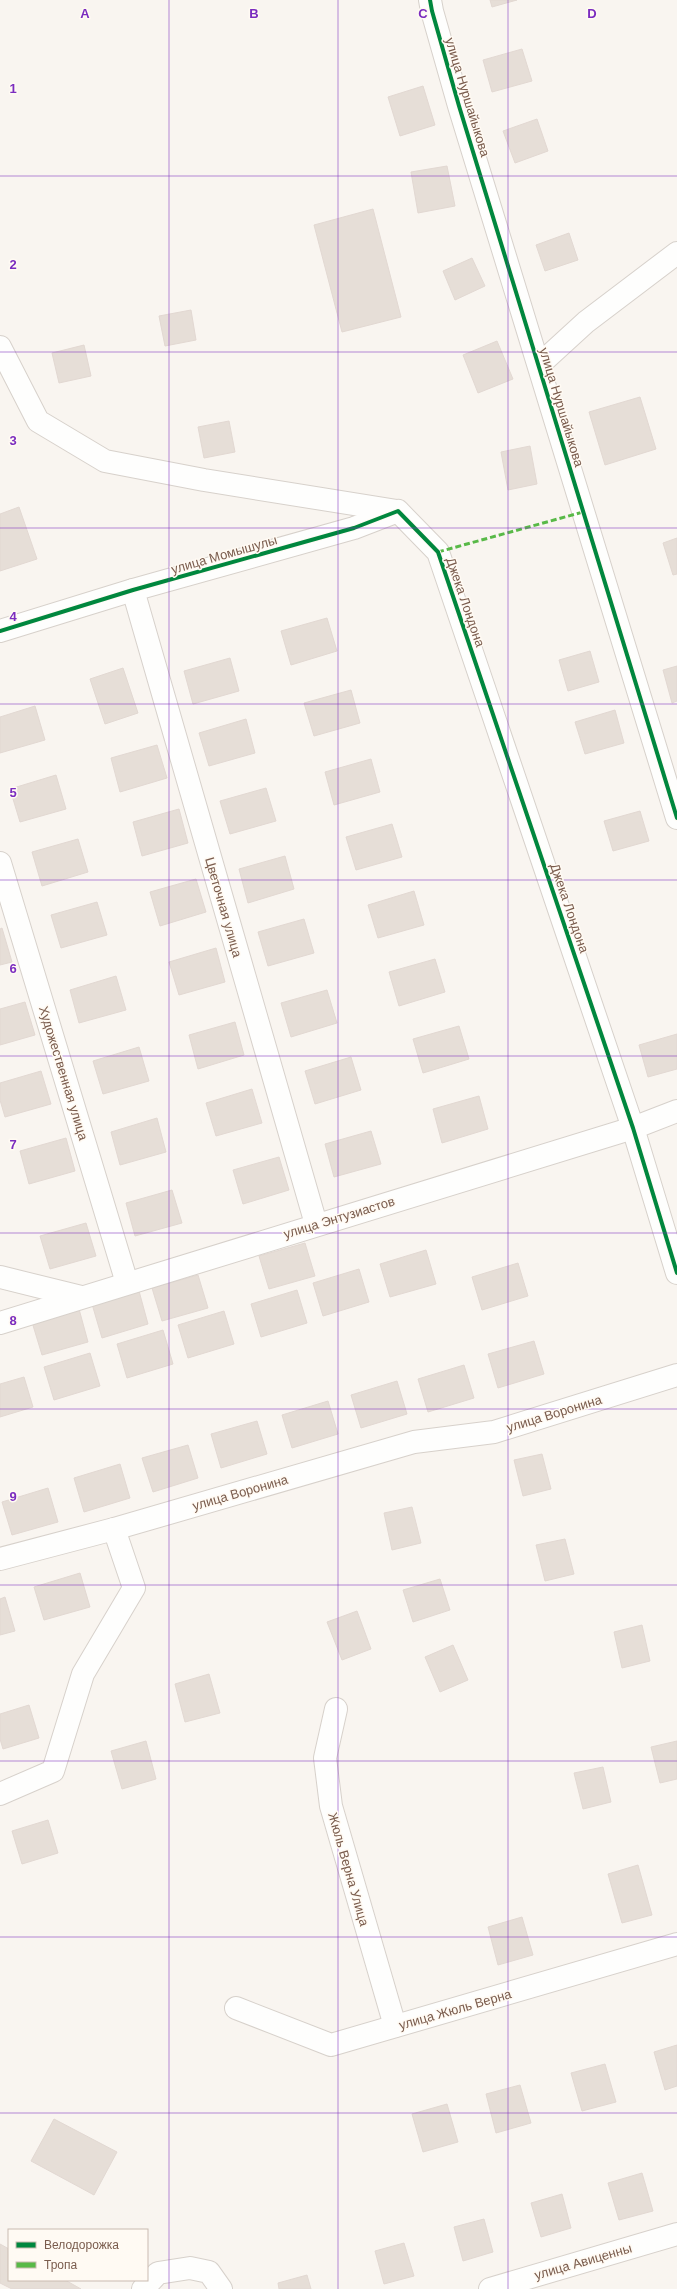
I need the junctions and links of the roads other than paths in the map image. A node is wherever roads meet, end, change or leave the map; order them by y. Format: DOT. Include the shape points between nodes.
graph roads {
  1 [pos="430,0"];
  2 [pos="677,253"];
  3 [pos="0,347"];
  4 [pos="539,365"];
  5 [pos="398,511"];
  6 [pos="133,590"];
  7 [pos="0,631"];
  8 [pos="677,818"];
  9 [pos="0,863"];
  10 [pos="677,1112"];
  11 [pos="633,1128"];
  12 [pos="316,1224"];
  13 [pos="677,1273"];
  14 [pos="0,1277"];
  15 [pos="127,1283"];
  16 [pos="81,1297"];
  17 [pos="0,1323"];
  18 [pos="677,1376"];
  19 [pos="114,1529"];
  20 [pos="0,1559"];
  21 [pos="336,1709"];
  22 [pos="0,1794"];
  23 [pos="677,1944"];
  24 [pos="236,2008"];
  25 [pos="395,2026"];
  26 [pos="677,2234"];
  27 [pos="143,2289"];
  28 [pos="221,2289"];
  29 [pos="490,2289"];
  1 -- 4 [label="street, улица Нуршайыкова" via="459,106"];
  2 -- 4 [label="street" via="586,322"];
  3 -- 5 [label="street" via="38,421 105,462"];
  4 -- 8 [label="street, улица Нуршайыкова"];
  5 -- 6 [label="street, улица Момышулы" via="354,528"];
  5 -- 11 [label="street, Джека Лондона" via="438,552"];
  6 -- 7 [label="street, улица Момышулы"];
  6 -- 12 [label="street, Цветочная улица"];
  9 -- 15 [label="street, Художественная улица"];
  10 -- 11 [label="street, улица Энтузиастов"];
  11 -- 12 [label="street, улица Энтузиастов"];
  11 -- 13 [label="street, Джека Лондона"];
  12 -- 15 [label="street, улица Энтузиастов"];
  14 -- 16 [label="street"];
  15 -- 16 [label="street, улица Энтузиастов"];
  16 -- 17 [label="street, улица Энтузиастов"];
  18 -- 19 [label="street, улица Воронина" via="494,1432 414,1442"];
  19 -- 20 [label="street, улица Воронина"];
  19 -- 22 [label="street" via="134,1588 83,1674 53,1771"];
  21 -- 25 [label="street, Жюль Верна Улица" via="325,1758 331,1806"];
  23 -- 25 [label="street, улица Жюль Верна"];
  24 -- 25 [label="street, улица Жюль Верна" via="331,2045"];
  26 -- 29 [label="street, улица Авиценны"];
  27 -- 28 [label="street" via="158,2273 190,2268 209,2272"];
}
